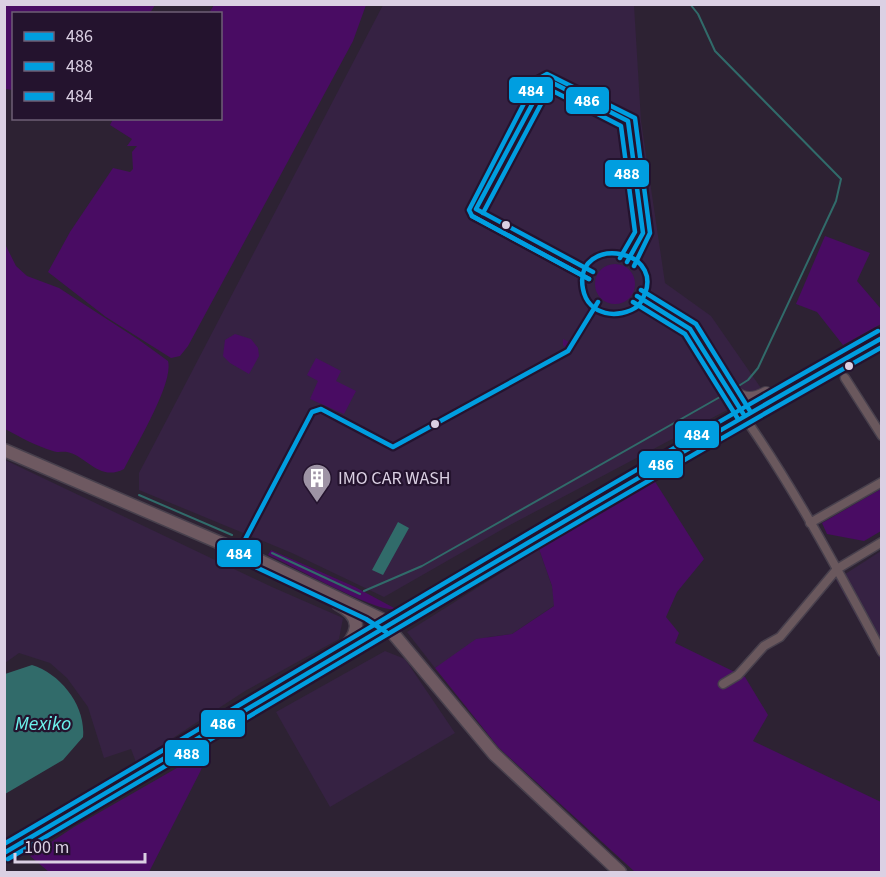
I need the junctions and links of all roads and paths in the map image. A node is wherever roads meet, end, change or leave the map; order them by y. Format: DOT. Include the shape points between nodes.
graph roads {
  1 [pos="882,339"];
  2 [pos="841,361"];
  3 [pos="719,377"];
  4 [pos="845,378"];
  5 [pos="730,397"];
  6 [pos="744,415"];
  7 [pos="882,436"];
  8 [pos="4,450"];
  9 [pos="882,482"];
  10 [pos="810,523"];
  11 [pos="882,542"];
  12 [pos="837,569"];
  13 [pos="314,585"];
  14 [pos="390,627"];
  15 [pos="882,652"];
  16 [pos="334,659"];
  17 [pos="723,684"];
  18 [pos="4,853"];
  19 [pos="620,873"];
  1 -- 2 [label="main road"];
  2 -- 3 [label="main road" via="808,372 751,401 740,398"];
  2 -- 6 [label="main road"];
  4 -- 7 [label="street"];
  5 -- 6 [label="street"];
  6 -- 10 [label="street"];
  6 -- 14 [label="main road"];
  8 -- 13 [label="street"];
  9 -- 10 [label="street"];
  10 -- 12 [label="street"];
  11 -- 12 [label="street"];
  12 -- 15 [label="street"];
  12 -- 17 [label="street" via="780,638 764,646 738,675"];
  13 -- 14 [label="street" via="377,616"];
  13 -- 16 [label="street" via="324,597 355,618 353,638"];
  14 -- 16 [label="main road"];
  14 -- 19 [label="street" via="494,754"];
  16 -- 18 [label="main road"];
}
